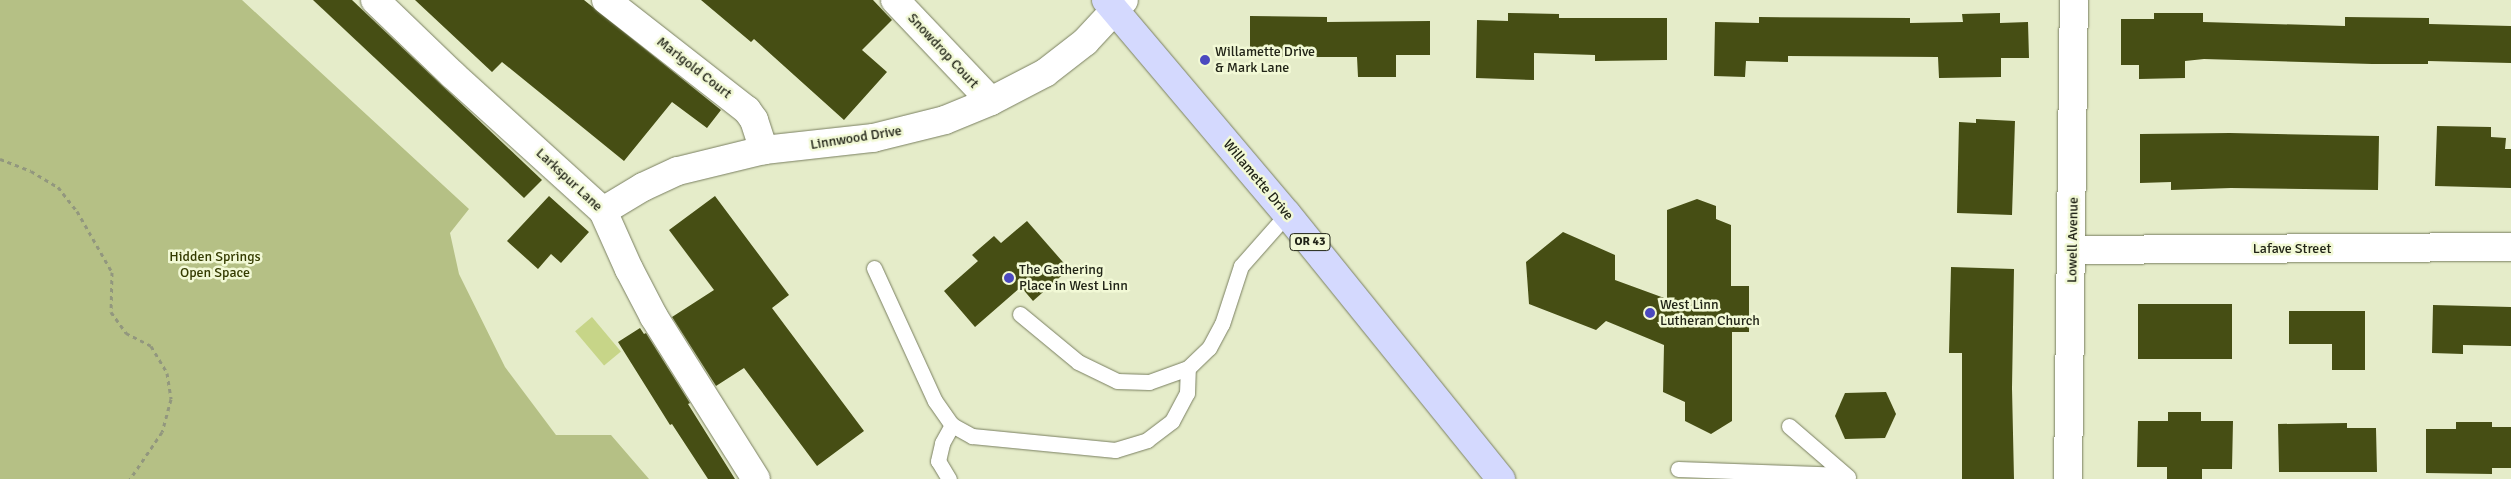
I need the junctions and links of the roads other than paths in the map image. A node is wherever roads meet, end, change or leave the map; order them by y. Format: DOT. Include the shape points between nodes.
graph roads {
  1 [pos="375,0"];
  2 [pos="606,0"];
  3 [pos="896,0"];
  4 [pos="2074,0"];
  5 [pos="1115,3"];
  6 [pos="991,101"];
  7 [pos="764,150"];
  8 [pos="603,211"];
  9 [pos="1287,214"];
  10 [pos="2511,248"];
  11 [pos="2073,250"];
  12 [pos="874,268"];
  13 [pos="1020,314"];
  14 [pos="1188,368"];
  15 [pos="952,425"];
  16 [pos="1789,426"];
  17 [pos="1678,469"];
  18 [pos="1848,477"];
  19 [pos="756,479"];
  20 [pos="949,479"];
  21 [pos="1501,479"];
  22 [pos="2068,479"];
  1 -- 8 [label="street, Larkspur Lane" via="452,75"];
  2 -- 7 [label="street, Marigold Court" via="747,110 754,120"];
  3 -- 6 [label="street, Snowdrop Court"];
  4 -- 11 [label="street, Lowell Avenue"];
  5 -- 6 [label="street, Linnwood Drive" via="1071,55 1045,73"];
  5 -- 9 [label="main road, Willamette Drive / OR 43"];
  6 -- 7 [label="street, Linnwood Drive" via="945,120 873,138"];
  7 -- 8 [label="street, Linnwood Drive" via="678,171 642,187"];
  8 -- 19 [label="street, Larkspur Lane" via="654,318"];
  9 -- 14 [label="lane" via="1241,266 1222,324 1209,348"];
  9 -- 21 [label="main road, Willamette Drive / OR 43"];
  10 -- 11 [label="street, Lafave Street"];
  11 -- 22 [label="street, Lowell Avenue"];
  12 -- 15 [label="lane" via="935,402"];
  13 -- 14 [label="lane" via="1078,362 1116,381 1149,382"];
  14 -- 15 [label="lane" via="1187,393 1172,422 1147,440 1115,450 972,436"];
  15 -- 20 [label="lane" via="942,443 938,461"];
  16 -- 18 [label="lane"];
  17 -- 18 [label="lane"];
}
